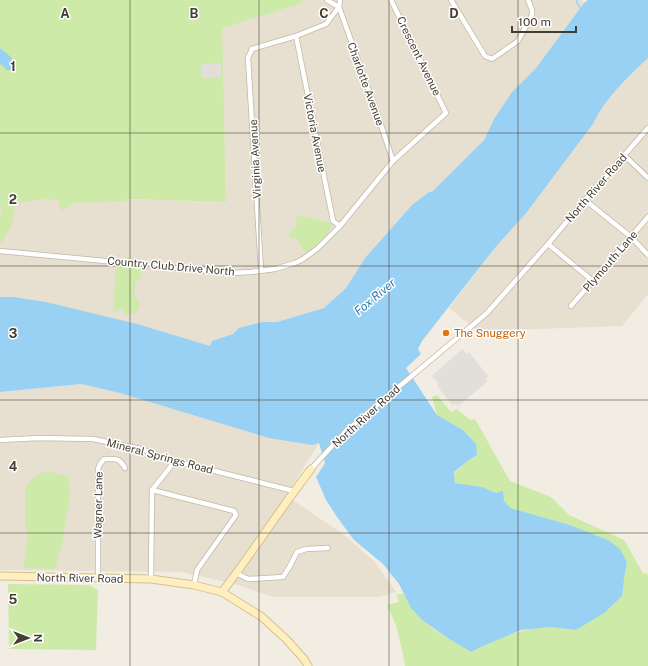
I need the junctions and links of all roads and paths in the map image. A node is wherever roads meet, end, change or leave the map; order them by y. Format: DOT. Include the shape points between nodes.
graph roads {
  1 [pos="327,0"];
  2 [pos="340,0"];
  3 [pos="391,0"];
  4 [pos="451,0"];
  5 [pos="528,0"];
  6 [pos="339,7"];
  7 [pos="296,36"];
  8 [pos="446,112"];
  9 [pos="648,128"];
  10 [pos="624,155"];
  11 [pos="393,161"];
  12 [pos="648,178"];
  13 [pos="585,200"];
  14 [pos="648,217"];
  15 [pos="340,226"];
  16 [pos="631,237"];
  17 [pos="548,244"];
  18 [pos="0,251"];
  19 [pos="648,255"];
  20 [pos="261,270"];
  21 [pos="593,281"];
  22 [pos="571,306"];
  23 [pos="0,440"];
  24 [pos="175,461"];
  25 [pos="125,468"];
  26 [pos="311,469"];
  27 [pos="152,490"];
  28 [pos="294,491"];
  29 [pos="328,548"];
  30 [pos="236,573"];
  31 [pos="0,576"];
  32 [pos="98,578"];
  33 [pos="151,579"];
  34 [pos="194,585"];
  35 [pos="222,592"];
  36 [pos="308,666"];
  1 -- 6 [label="street"];
  2 -- 6 [label="street"];
  3 -- 8 [label="street, Crescent Avenue"];
  4 -- 5 [label="street" via="485,56 492,59 518,41 532,15"];
  6 -- 7 [label="street" via="326,24"];
  6 -- 11 [label="street, Charlotte Avenue"];
  7 -- 15 [label="street, Victoria Avenue" via="333,221"];
  7 -- 20 [label="street, Virginia Avenue" via="252,49 248,58"];
  8 -- 11 [label="street, Country Club Drive North"];
  9 -- 10 [label="street, North River Road"];
  10 -- 12 [label="street"];
  10 -- 13 [label="street, North River Road"];
  11 -- 15 [label="street, Country Club Drive North"];
  13 -- 16 [label="street"];
  13 -- 17 [label="street, North River Road"];
  14 -- 16 [label="street, Plymouth Lane"];
  15 -- 20 [label="street, Country Club Drive North" via="303,259"];
  16 -- 19 [label="street"];
  16 -- 21 [label="street, Plymouth Lane"];
  17 -- 21 [label="street"];
  17 -- 26 [label="street, North River Road" via="487,313 346,430"];
  18 -- 20 [label="street, Country Club Drive North" via="217,272"];
  21 -- 22 [label="street, Plymouth Lane"];
  23 -- 24 [label="street, Mineral Springs Road" via="93,439 141,449"];
  24 -- 27 [label="street"];
  24 -- 28 [label="street, Mineral Springs Road"];
  25 -- 32 [label="street, Wagner Lane" via="119,460 113,459 104,460 98,469"];
  26 -- 28 [label="street, North River Road"];
  27 -- 33 [label="street"];
  27 -- 34 [label="street" via="234,511 236,515 197,570"];
  28 -- 30 [label="street, North River Road"];
  29 -- 30 [label="street" via="297,552 283,577 248,579"];
  30 -- 35 [label="street, North River Road"];
  31 -- 32 [label="street, North River Road"];
  32 -- 33 [label="street, North River Road"];
  33 -- 34 [label="street, North River Road"];
  34 -- 35 [label="street, North River Road"];
  35 -- 36 [label="street" via="262,617 286,638"];
}
